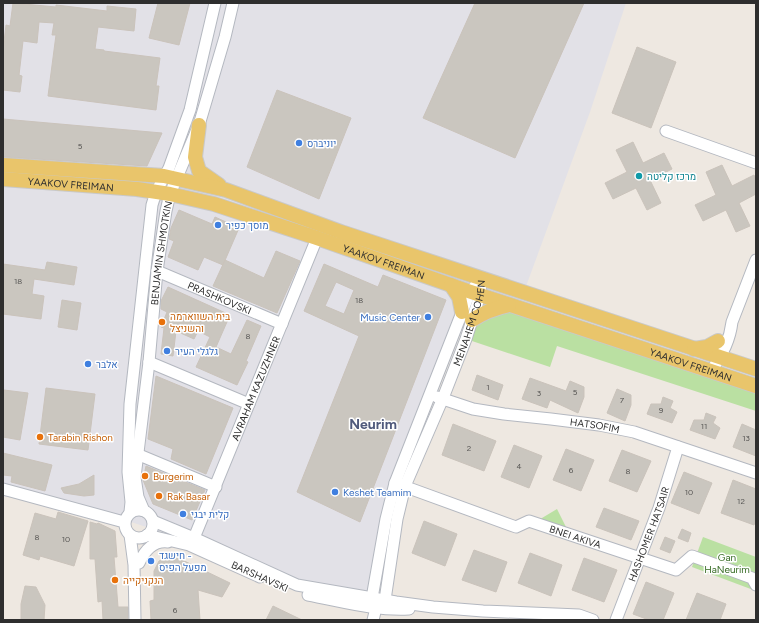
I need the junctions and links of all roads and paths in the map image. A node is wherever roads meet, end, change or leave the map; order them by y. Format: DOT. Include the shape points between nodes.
graph roads {
  1 [pos="216,3"];
  2 [pos="233,3"];
  3 [pos="199,125"];
  4 [pos="666,131"];
  5 [pos="756,163"];
  6 [pos="3,166"];
  7 [pos="171,178"];
  8 [pos="3,179"];
  9 [pos="226,190"];
  10 [pos="163,193"];
  11 [pos="317,238"];
  12 [pos="756,260"];
  13 [pos="157,271"];
  14 [pos="481,278"];
  15 [pos="451,285"];
  16 [pos="475,294"];
  17 [pos="509,305"];
  18 [pos="467,316"];
  19 [pos="282,324"];
  20 [pos="719,349"];
  21 [pos="149,362"];
  22 [pos="756,369"];
  23 [pos="711,371"];
  24 [pos="756,386"];
  25 [pos="430,395"];
  26 [pos="443,398"];
  27 [pos="250,404"];
  28 [pos="678,447"];
  29 [pos="133,453"];
  30 [pos="756,473"];
  31 [pos="400,485"];
  32 [pos="216,487"];
  33 [pos="3,489"];
  34 [pos="144,511"];
  35 [pos="130,512"];
  36 [pos="153,521"];
  37 [pos="124,522"];
  38 [pos="130,535"];
  39 [pos="144,537"];
  40 [pos="192,541"];
  41 [pos="641,558"];
  42 [pos="139,563"];
  43 [pos="755,580"];
  44 [pos="385,600"];
  45 [pos="374,603"];
  46 [pos="433,607"];
  47 [pos="135,620"];
  48 [pos="140,620"];
  49 [pos="373,620"];
  50 [pos="593,620"];
  51 [pos="616,620"];
  1 -- 7 [label="street, BENJAMIN SHMOTKIN"];
  2 -- 3 [label="street, BENJAMIN SHMOTKIN"];
  3 -- 7 [label="street, BENJAMIN SHMOTKIN"];
  3 -- 9 [label="main road" via="196,157 200,171"];
  4 -- 5 [label="street"];
  6 -- 7 [label="main road, YAAKOV FREIMAN"];
  7 -- 9 [label="main road, YAAKOV FREIMAN"];
  7 -- 10 [label="street, BENJAMIN SHMOTKIN"];
  8 -- 10 [label="main road, YAAKOV FREIMAN" via="118,187"];
  9 -- 14 [label="main road, YAAKOV FREIMAN"];
  10 -- 11 [label="main road, YAAKOV FREIMAN" via="214,204"];
  10 -- 13 [label="street, BENJAMIN SHMOTKIN" via="166,211"];
  10 -- 29 [label="street, BENJAMIN SHMOTKIN" via="152,205 137,334 130,404"];
  11 -- 15 [label="main road, YAAKOV FREIMAN"];
  11 -- 19 [label="street, AVRAHAM KAZUZHNER"];
  12 -- 20 [label="street" via="732,322 731,331"];
  13 -- 19 [label="street, PRASHKOVSKI"];
  13 -- 21 [label="street, BENJAMIN SHMOTKIN"];
  14 -- 16 [label="street, MENAHEM COHEN"];
  14 -- 20 [label="main road, YAAKOV FREIMAN" via="694,349"];
  15 -- 16 [label="main road, YAAKOV FREIMAN"];
  15 -- 18 [label="main road"];
  16 -- 17 [label="main road, YAAKOV FREIMAN"];
  16 -- 18 [label="street, MENAHEM COHEN"];
  17 -- 18 [label="main road"];
  17 -- 23 [label="main road, YAAKOV FREIMAN"];
  18 -- 25 [label="street, MENAHEM COHEN"];
  18 -- 26 [label="street, MENAHEM COHEN"];
  19 -- 27 [label="street, AVRAHAM KAZUZHNER"];
  20 -- 22 [label="main road, YAAKOV FREIMAN" via="740,364"];
  20 -- 23 [label="street"];
  21 -- 27 [label="street"];
  21 -- 29 [label="street, BENJAMIN SHMOTKIN"];
  23 -- 24 [label="main road, YAAKOV FREIMAN"];
  25 -- 26 [label="street, HATSOFIM"];
  25 -- 31 [label="street, MENAHEM COHEN"];
  26 -- 28 [label="street, HATSOFIM" via="473,409 634,432"];
  26 -- 31 [label="street, MENAHEM COHEN"];
  27 -- 32 [label="street, AVRAHAM KAZUZHNER"];
  28 -- 30 [label="street, HATSOFIM"];
  28 -- 41 [label="street, HASHOMER HATSAIR"];
  29 -- 32 [label="street"];
  29 -- 34 [label="street, BENJAMIN SHMOTKIN" via="135,488"];
  29 -- 35 [label="street, BENJAMIN SHMOTKIN" via="128,472"];
  31 -- 41 [label="street, BNEI AKIVA" via="516,527 529,521"];
  31 -- 44 [label="street, MENAHEM COHEN"];
  31 -- 45 [label="street, MENAHEM COHEN" via="386,519"];
  32 -- 40 [label="street, AVRAHAM KAZUZHNER"];
  33 -- 37 [label="street"];
  34 -- 35 [label="street"];
  34 -- 36 [label="street"];
  35 -- 37 [label="street"];
  36 -- 39 [label="street" via="152,528"];
  36 -- 40 [label="street, BARSHAVSKI"];
  37 -- 38 [label="street"];
  38 -- 39 [label="street"];
  38 -- 47 [label="street" via="134,564"];
  39 -- 40 [label="street, BARSHAVSKI"];
  39 -- 42 [label="street" via="139,548"];
  40 -- 42 [label="street" via="165,541 153,544"];
  40 -- 45 [label="street, BARSHAVSKI" via="297,585"];
  41 -- 43 [label="street, BNEI AKIVA" via="676,570 692,556"];
  41 -- 51 [label="street, HASHOMER HATSAIR"];
  42 -- 48 [label="street"];
  44 -- 45 [label="street"];
  44 -- 46 [label="street"];
  45 -- 46 [label="street" via="395,610"];
  45 -- 49 [label="street, MENAHEM COHEN"];
  46 -- 50 [label="street" via="579,615"];
}
